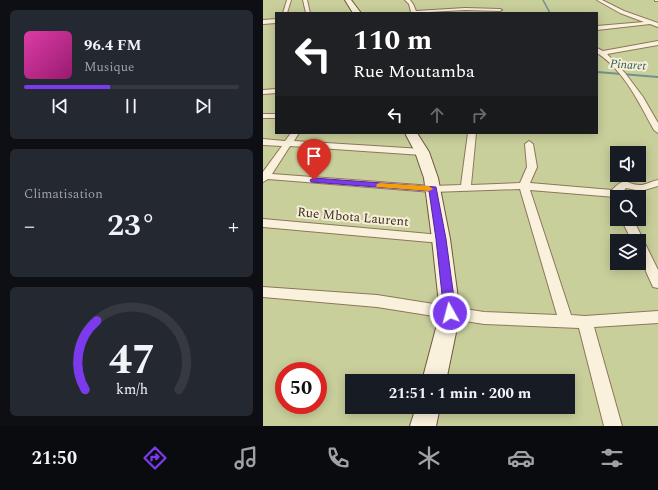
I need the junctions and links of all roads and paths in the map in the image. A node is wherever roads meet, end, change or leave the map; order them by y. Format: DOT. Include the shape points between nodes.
graph roads {
  1 [pos="289,0"];
  2 [pos="305,0"];
  3 [pos="348,0"];
  4 [pos="407,0"];
  5 [pos="599,0"];
  6 [pos="500,10"];
  7 [pos="285,12"];
  8 [pos="308,12"];
  9 [pos="356,12"];
  10 [pos="413,12"];
  11 [pos="430,12"];
  12 [pos="658,20"];
  13 [pos="275,21"];
  14 [pos="649,21"];
  15 [pos="263,22"];
  16 [pos="658,25"];
  17 [pos="598,28"];
  18 [pos="657,44"];
  19 [pos="600,52"];
  20 [pos="275,91"];
  21 [pos="263,92"];
  22 [pos="263,116"];
  23 [pos="275,116"];
  24 [pos="658,130"];
  25 [pos="294,134"];
  26 [pos="412,134"];
  27 [pos="472,134"];
  28 [pos="263,142"];
  29 [pos="529,144"];
  30 [pos="288,145"];
  31 [pos="422,152"];
  32 [pos="264,177"];
  33 [pos="658,183"];
  34 [pos="524,186"];
  35 [pos="466,188"];
  36 [pos="433,189"];
  37 [pos="620,190"];
  38 [pos="610,195"];
  39 [pos="263,223"];
  40 [pos="441,239"];
  41 [pos="646,257"];
  42 [pos="658,283"];
  43 [pos="263,292"];
  44 [pos="450,313"];
  45 [pos="658,317"];
  46 [pos="566,321"];
  47 [pos="585,322"];
  48 [pos="436,374"];
  49 [pos="426,414"];
  50 [pos="423,426"];
  51 [pos="613,426"];
  1 -- 7 [label="street"];
  2 -- 8 [label="street"];
  3 -- 9 [label="main road"];
  4 -- 10 [label="street"];
  5 -- 14 [label="street"];
  6 -- 11 [label="street"];
  12 -- 14 [label="street"];
  13 -- 15 [label="street"];
  14 -- 16 [label="street"];
  14 -- 17 [label="street" via="645,24"];
  18 -- 19 [label="street"];
  19 -- 24 [label="street" via="612,61 630,83"];
  20 -- 21 [label="street"];
  22 -- 23 [label="street"];
  25 -- 30 [label="street"];
  26 -- 31 [label="main road"];
  27 -- 35 [label="street"];
  28 -- 30 [label="street"];
  29 -- 34 [label="street" via="531,167"];
  30 -- 31 [label="street"];
  30 -- 32 [label="street"];
  31 -- 36 [label="main road"];
  32 -- 36 [label="street"];
  33 -- 37 [label="street" via="641,188 624,184"];
  34 -- 35 [label="street"];
  34 -- 38 [label="street"];
  34 -- 46 [label="street"];
  35 -- 36 [label="street"];
  36 -- 40 [label="main road"];
  39 -- 40 [label="street, Rue Mbota Laurent"];
  40 -- 44 [label="main road"];
  41 -- 42 [label="street"];
  43 -- 44 [label="street" via="377,301"];
  44 -- 46 [label="street" via="485,318"];
  44 -- 48 [label="main road"];
  45 -- 47 [label="street"];
  46 -- 47 [label="street"];
  47 -- 51 [label="street"];
  49 -- 50 [label="main road"];
}
